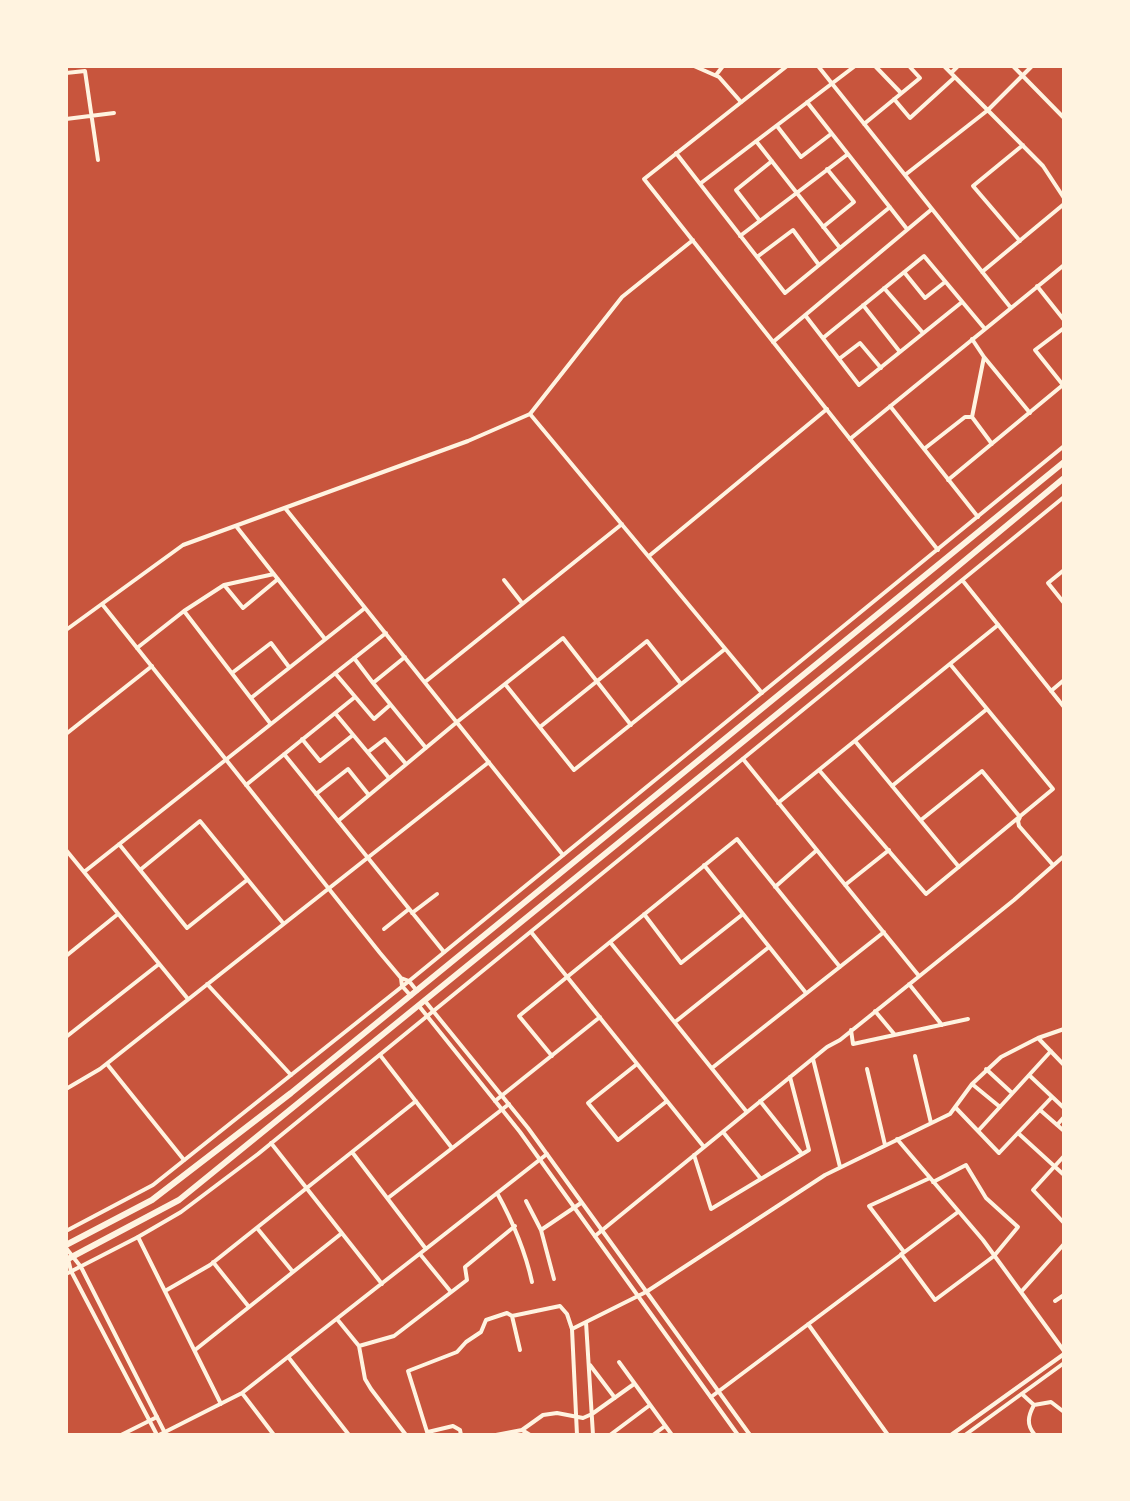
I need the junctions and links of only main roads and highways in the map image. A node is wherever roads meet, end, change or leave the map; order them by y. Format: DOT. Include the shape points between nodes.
graph roads {
  1 [pos="1064,462"];
  2 [pos="1064,478"];
  3 [pos="66,1247"];
  4 [pos="66,1260"];
  1 -- 3 [label="highway" via="291,1093 152,1200"];
  2 -- 4 [label="highway" via="179,1200"];
}
